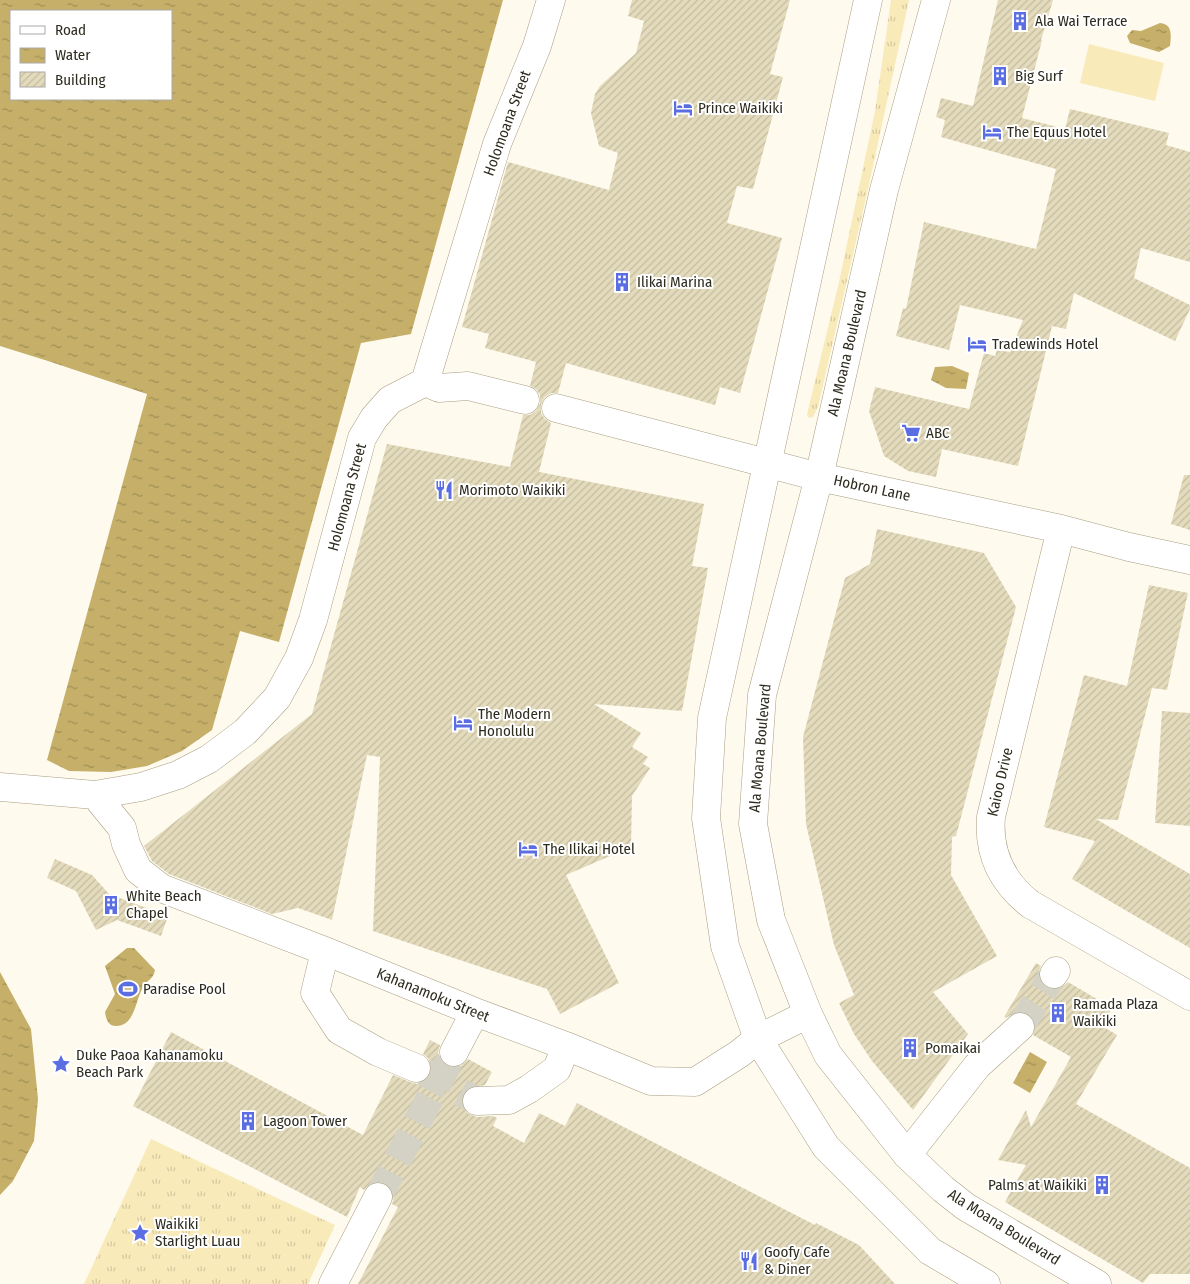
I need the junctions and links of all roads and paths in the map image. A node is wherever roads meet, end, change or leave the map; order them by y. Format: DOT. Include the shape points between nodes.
graph roads {
  1 [pos="551,0"];
  2 [pos="868,0"];
  3 [pos="936,0"];
  4 [pos="425,382"];
  5 [pos="526,400"];
  6 [pos="556,408"];
  7 [pos="768,463"];
  8 [pos="819,477"];
  9 [pos="1061,529"];
  10 [pos="1190,560"];
  11 [pos="0,786"];
  12 [pos="141,787"];
  13 [pos="95,795"];
  14 [pos="122,828"];
  15 [pos="325,951"];
  16 [pos="1190,996"];
  17 [pos="475,1012"];
  18 [pos="808,1014"];
  19 [pos="1020,1026"];
  20 [pos="758,1039"];
  21 [pos="566,1046"];
  22 [pos="454,1052"];
  23 [pos="416,1068"];
  24 [pos="478,1101"];
  25 [pos="907,1155"];
  26 [pos="378,1197"];
  27 [pos="970,1280"];
  28 [pos="333,1284"];
  29 [pos="1097,1284"];
  1 -- 4 [label="main road, Holomoana Street" via="496,144"];
  2 -- 7 [label="main road"];
  3 -- 8 [label="main road, Ala Moana Boulevard" via="884,190"];
  4 -- 5 [label="main road" via="439,388 468,386"];
  4 -- 12 [label="main road, Holomoana Street" via="390,400 362,438 313,620 299,658 277,698 245,732 209,759 178,775"];
  6 -- 7 [label="main road, Hobron Lane"];
  7 -- 8 [label="main road, Hobron Lane"];
  7 -- 20 [label="main road" via="712,718 706,818 725,946"];
  8 -- 9 [label="main road, Hobron Lane"];
  8 -- 18 [label="main road, Ala Moana Boulevard" via="762,695 753,824 771,920"];
  9 -- 10 [label="main road, Hobron Lane"];
  9 -- 16 [label="main road, Kaioo Drive" via="992,817 995,857 1008,883 1030,904"];
  11 -- 13 [label="main road, Holomoana Street"];
  12 -- 13 [label="main road, Holomoana Street"];
  12 -- 14 [label="main road"];
  13 -- 14 [label="main road, Kahanamoku Street"];
  14 -- 15 [label="main road, Kahanamoku Street" via="138,870 161,888"];
  15 -- 17 [label="main road, Kahanamoku Street"];
  15 -- 23 [label="main road" via="316,993 339,1030"];
  17 -- 21 [label="main road, Kahanamoku Street"];
  17 -- 22 [label="main road"];
  18 -- 20 [label="main road, Kahanamoku Street"];
  18 -- 25 [label="main road, Ala Moana Boulevard" via="828,1055"];
  19 -- 25 [label="main road" via="977,1066"];
  20 -- 21 [label="main road, Kahanamoku Street" via="695,1082 651,1081"];
  20 -- 27 [label="main road" via="826,1147 930,1250"];
  21 -- 24 [label="main road" via="557,1069 529,1089 508,1100"];
  25 -- 29 [label="main road, Ala Moana Boulevard" via="966,1207"];
  26 -- 28 [label="main road"];
}
